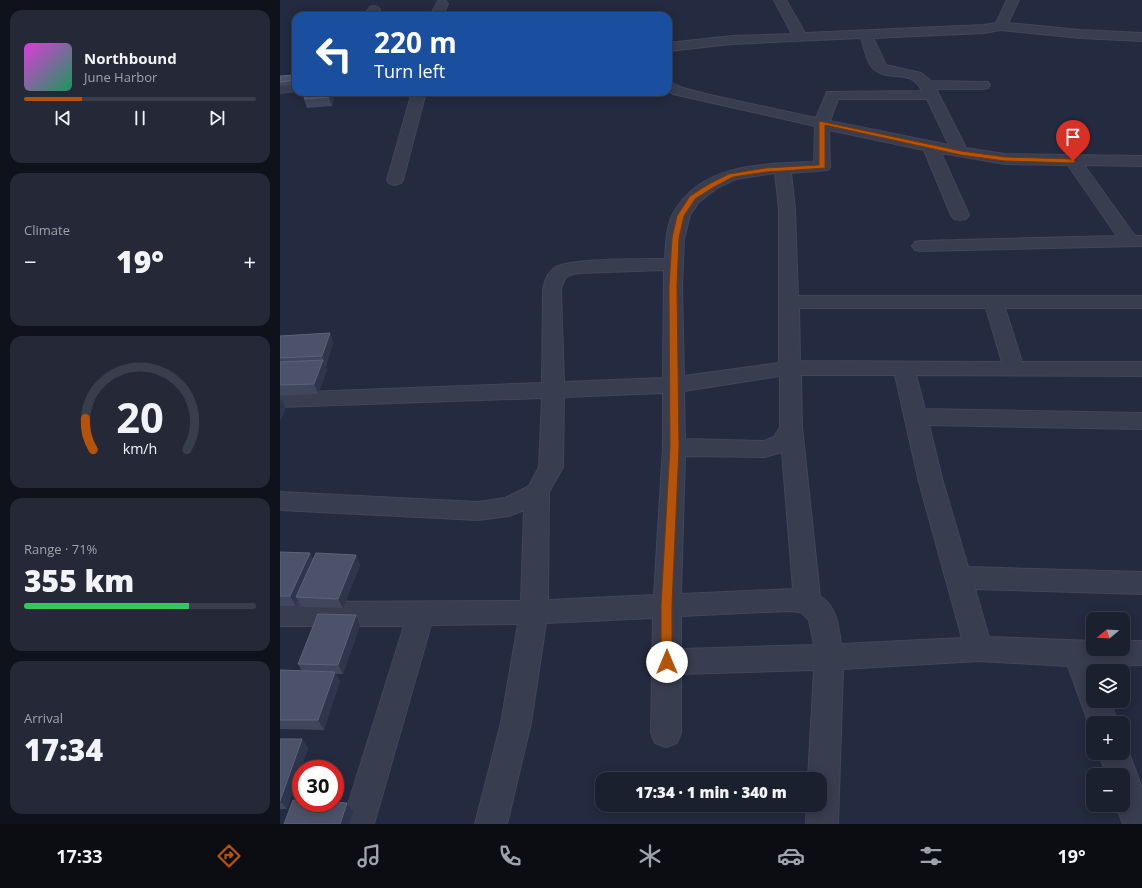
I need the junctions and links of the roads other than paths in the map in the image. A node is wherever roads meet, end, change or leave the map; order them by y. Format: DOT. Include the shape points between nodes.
graph roads {
  1 [pos="780,0"];
  2 [pos="1013,0"];
  3 [pos="442,4"];
  4 [pos="438,12"];
  5 [pos="1000,26"];
  6 [pos="866,35"];
  7 [pos="800,36"];
  8 [pos="1142,36"];
  9 [pos="672,47"];
  10 [pos="982,85"];
  11 [pos="292,88"];
  12 [pos="672,88"];
  13 [pos="280,89"];
  14 [pos="929,90"];
  15 [pos="417,96"];
  16 [pos="822,123"];
  17 [pos="930,147"];
  18 [pos="961,153"];
  19 [pos="1073,161"];
  20 [pos="1142,161"];
  21 [pos="782,168"];
  22 [pos="395,180"];
  23 [pos="960,215"];
  24 [pos="1136,241"];
  25 [pos="921,246"];
  26 [pos="674,264"];
  27 [pos="788,302"];
  28 [pos="994,302"];
  29 [pos="1142,302"];
  30 [pos="790,368"];
  31 [pos="904,368"];
  32 [pos="1014,368"];
  33 [pos="1142,369"];
  34 [pos="674,385"];
  35 [pos="553,390"];
  36 [pos="280,400"];
  37 [pos="915,417"];
  38 [pos="1142,421"];
  39 [pos="791,427"];
  40 [pos="674,447"];
  41 [pos="537,492"];
  42 [pos="280,501"];
  43 [pos="960,578"];
  44 [pos="1142,583"];
  45 [pos="807,602"];
  46 [pos="667,605"];
  47 [pos="534,612"];
  48 [pos="280,614"];
  49 [pos="421,614"];
  50 [pos="979,649"];
  51 [pos="1142,653"];
  52 [pos="1078,654"];
  53 [pos="829,657"];
  54 [pos="667,662"];
  55 [pos="1086,676"];
  56 [pos="666,733"];
  57 [pos="1130,799"];
  58 [pos="358,824"];
  59 [pos="491,824"];
  60 [pos="822,824"];
  61 [pos="1139,824"];
  1 -- 7 [label="street"];
  2 -- 5 [label="street"];
  3 -- 4 [label="street"];
  5 -- 6 [label="street"];
  5 -- 8 [label="street" via="1080,34"];
  6 -- 7 [label="street"];
  6 -- 14 [label="street" via="881,68 922,78"];
  7 -- 9 [label="street"];
  10 -- 14 [label="street"];
  11 -- 13 [label="street"];
  12 -- 16 [label="street" via="709,99"];
  14 -- 16 [label="street" via="832,95"];
  14 -- 18 [label="street"];
  15 -- 22 [label="street"];
  16 -- 17 [label="street"];
  16 -- 21 [label="street" via="822,167"];
  17 -- 18 [label="street"];
  17 -- 23 [label="street"];
  18 -- 19 [label="street" via="1005,159"];
  19 -- 20 [label="street"];
  19 -- 24 [label="street"];
  21 -- 26 [label="street" via="731,175 693,198 681,216 675,238"];
  21 -- 27 [label="street" via="787,209"];
  24 -- 25 [label="street"];
  26 -- 34 [label="street"];
  26 -- 35 [label="street" via="579,267 564,270 555,277 552,290"];
  27 -- 28 [label="street"];
  27 -- 30 [label="street"];
  28 -- 29 [label="street"];
  28 -- 32 [label="street"];
  30 -- 31 [label="street"];
  30 -- 34 [label="street"];
  30 -- 39 [label="street"];
  31 -- 32 [label="street"];
  31 -- 37 [label="street"];
  32 -- 33 [label="street"];
  34 -- 35 [label="street"];
  34 -- 40 [label="street"];
  35 -- 36 [label="street"];
  35 -- 41 [label="street" via="551,467"];
  37 -- 38 [label="street"];
  37 -- 43 [label="street" via="931,482"];
  39 -- 40 [label="street" via="782,443 765,449"];
  39 -- 45 [label="street"];
  40 -- 46 [label="street"];
  41 -- 42 [label="street" via="509,507 478,510"];
  41 -- 47 [label="street"];
  43 -- 44 [label="street"];
  43 -- 50 [label="street"];
  45 -- 46 [label="street" via="788,600"];
  45 -- 53 [label="street" via="818,609 824,620"];
  46 -- 47 [label="street"];
  46 -- 54 [label="street"];
  47 -- 49 [label="street"];
  47 -- 59 [label="street" via="516,722"];
  48 -- 49 [label="street"];
  49 -- 58 [label="street"];
  50 -- 52 [label="street"];
  50 -- 53 [label="street"];
  51 -- 52 [label="street"];
  52 -- 55 [label="street"];
  53 -- 54 [label="street"];
  53 -- 60 [label="street"];
  54 -- 56 [label="street"];
  57 -- 61 [label="street"];
}
